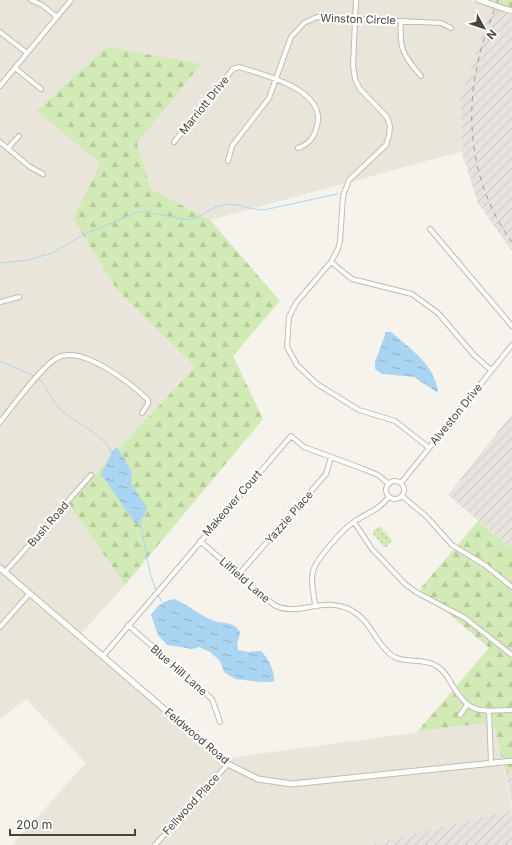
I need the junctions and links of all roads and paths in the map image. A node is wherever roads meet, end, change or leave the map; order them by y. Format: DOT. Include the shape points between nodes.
graph roads {
  1 [pos="31,0"];
  2 [pos="71,0"];
  3 [pos="356,0"];
  4 [pos="479,0"];
  5 [pos="512,11"];
  6 [pos="57,16"];
  7 [pos="355,18"];
  8 [pos="401,21"];
  9 [pos="451,28"];
  10 [pos="0,32"];
  11 [pos="27,53"];
  12 [pos="15,68"];
  13 [pos="421,76"];
  14 [pos="276,80"];
  15 [pos="0,86"];
  16 [pos="41,89"];
  17 [pos="19,136"];
  18 [pos="0,142"];
  19 [pos="174,142"];
  20 [pos="8,148"];
  21 [pos="298,148"];
  22 [pos="228,161"];
  23 [pos="43,174"];
  24 [pos="430,229"];
  25 [pos="331,262"];
  26 [pos="19,297"];
  27 [pos="0,302"];
  28 [pos="512,326"];
  29 [pos="512,345"];
  30 [pos="491,370"];
  31 [pos="142,413"];
  32 [pos="0,422"];
  33 [pos="428,447"];
  34 [pos="331,457"];
  35 [pos="91,475"];
  36 [pos="401,483"];
  37 [pos="389,484"];
  38 [pos="389,496"];
  39 [pos="402,496"];
  40 [pos="354,522"];
  41 [pos="200,541"];
  42 [pos="0,568"];
  43 [pos="5,572"];
  44 [pos="240,573"];
  45 [pos="512,587"];
  46 [pos="30,593"];
  47 [pos="315,605"];
  48 [pos="128,625"];
  49 [pos="0,627"];
  50 [pos="512,655"];
  51 [pos="103,656"];
  52 [pos="467,705"];
  53 [pos="512,710"];
  54 [pos="489,711"];
  55 [pos="460,715"];
  56 [pos="220,722"];
  57 [pos="512,761"];
  58 [pos="491,763"];
  59 [pos="228,764"];
  60 [pos="155,845"];
  1 -- 6 [label="street"];
  2 -- 6 [label="street"];
  3 -- 7 [label="street"];
  4 -- 5 [label="street, bridge"];
  6 -- 11 [label="street"];
  7 -- 8 [label="street, Winston Circle"];
  7 -- 14 [label="street, Winston Circle" via="317,17 304,22 291,37"];
  7 -- 25 [label="street" via="353,65 356,79 360,88 387,117 390,126 386,145 349,180 343,196 340,241"];
  8 -- 9 [label="street, Winston Circle" via="441,23"];
  8 -- 13 [label="street" via="403,55"];
  10 -- 11 [label="street"];
  11 -- 12 [label="street"];
  12 -- 15 [label="street"];
  12 -- 16 [label="street"];
  14 -- 19 [label="street, Marriott Drive" via="239,67 233,69"];
  14 -- 21 [label="street, Marriott Drive" via="307,95 316,110 318,123 315,134 307,144"];
  14 -- 22 [label="street, Winston Circle" via="269,98 232,146"];
  17 -- 20 [label="street"];
  18 -- 20 [label="street"];
  20 -- 23 [label="street" via="30,167"];
  24 -- 28 [label="street"];
  25 -- 30 [label="street" via="352,279 412,294 438,313 474,355"];
  25 -- 33 [label="street" via="296,303 290,317 287,347 297,365 317,384 360,410 395,421"];
  26 -- 27 [label="street"];
  29 -- 30 [label="street, Alveston Drive"];
  30 -- 33 [label="street, Alveston Drive"];
  31 -- 32 [label="street" via="148,400 120,377 96,363 77,357 62,356 56,358 44,370"];
  33 -- 36 [label="street, Alveston Drive"];
  34 -- 37 [label="street, Makeover Court" via="366,470"];
  34 -- 41 [label="street, Makeover Court" via="304,447 291,436"];
  34 -- 44 [label="street, Yazzie Place" via="326,474"];
  35 -- 43 [label="street, Bush Road"];
  36 -- 37 [label="street" via="395,481"];
  36 -- 39 [label="street" via="404,489"];
  37 -- 38 [label="street" via="386,489"];
  38 -- 39 [label="street"];
  38 -- 40 [label="street" via="376,510"];
  39 -- 45 [label="street" via="427,517 452,545 485,565"];
  40 -- 47 [label="street" via="318,561 313,571"];
  40 -- 50 [label="street" via="372,549 405,584 468,620"];
  41 -- 44 [label="street, Lilfield Lane"];
  41 -- 48 [label="street, Makeover Court"];
  42 -- 43 [label="street, Feldwood Road"];
  43 -- 46 [label="street, Feldwood Road"];
  44 -- 47 [label="street, Lilfield Lane" via="280,608 295,610"];
  46 -- 49 [label="street"];
  46 -- 51 [label="street, Feldwood Road"];
  47 -- 52 [label="street, Lilfield Lane" via="329,604 354,612 366,622 392,656 431,663 440,668"];
  48 -- 51 [label="street, Makeover Court"];
  48 -- 56 [label="street, Blue Hill Lane" via="212,699"];
  51 -- 59 [label="street, Feldwood Road"];
  52 -- 54 [label="street"];
  52 -- 55 [label="street"];
  53 -- 54 [label="street"];
  54 -- 58 [label="street"];
  57 -- 58 [label="street, Feldwood Road"];
  58 -- 59 [label="street, Feldwood Road" via="292,784 258,779"];
  59 -- 60 [label="street, Fellwood Place"];
}
